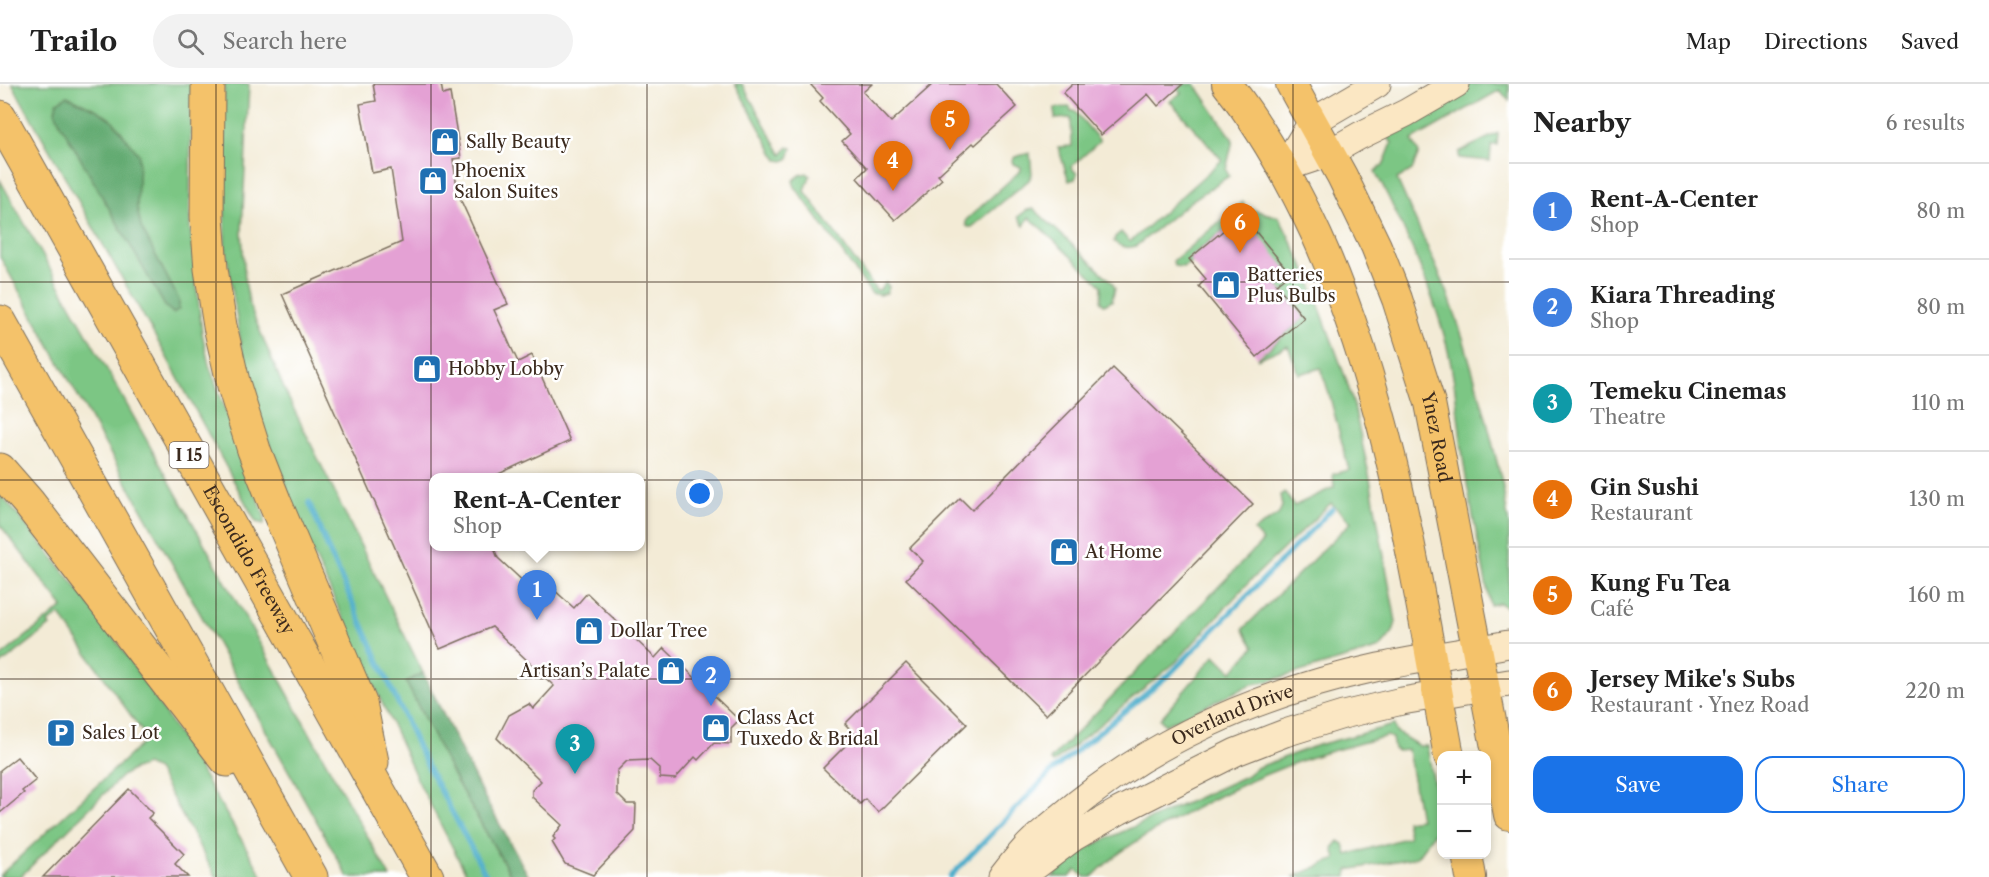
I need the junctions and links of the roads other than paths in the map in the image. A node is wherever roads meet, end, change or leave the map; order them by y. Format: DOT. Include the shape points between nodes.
graph roads {
  1 [pos="208,84"];
  2 [pos="1227,84"];
  3 [pos="1291,84"];
  4 [pos="1377,84"];
  5 [pos="1456,84"];
  6 [pos="0,117"];
  7 [pos="1312,122"];
  8 [pos="1329,153"];
  9 [pos="1284,168"];
  10 [pos="0,322"];
  11 [pos="0,330"];
  12 [pos="32,379"];
  13 [pos="0,470"];
  14 [pos="1509,644"];
  15 [pos="1477,650"];
  16 [pos="1432,657"];
  17 [pos="1496,685"];
  18 [pos="1438,696"];
  19 [pos="1448,751"];
  20 [pos="379,793"];
  21 [pos="1509,815"];
  22 [pos="294,847"];
  23 [pos="1468,859"];
  24 [pos="311,877"];
  25 [pos="427,877"];
  26 [pos="1002,877"];
  27 [pos="1021,877"];
  28 [pos="1471,877"];
  1 -- 20 [label="highway" via="207,217 211,269 234,386 266,482 360,703"];
  2 -- 9 [label="main road"];
  3 -- 7 [label="main road, Ynez Road"];
  4 -- 7 [label="main road"];
  5 -- 8 [label="main road"];
  6 -- 20 [label="highway, Escondido Freeway / I 15"];
  7 -- 8 [label="main road, Ynez Road"];
  7 -- 9 [label="main road"];
  8 -- 9 [label="main road"];
  8 -- 15 [label="main road, Ynez Road" via="1376,246 1430,403"];
  9 -- 16 [label="main road" via="1333,273 1371,383 1403,509"];
  10 -- 12 [label="highway"];
  11 -- 12 [label="highway"];
  12 -- 22 [label="highway"];
  13 -- 22 [label="highway"];
  14 -- 15 [label="main road, Overland Drive"];
  15 -- 16 [label="main road, Overland Drive"];
  15 -- 17 [label="main road, Ynez Road"];
  16 -- 18 [label="main road"];
  16 -- 26 [label="main road, Overland Drive" via="1325,681 1228,714 1176,739 1083,798 1026,847"];
  17 -- 18 [label="main road, Overland Drive"];
  17 -- 21 [label="main road, Ynez Road"];
  18 -- 19 [label="main road"];
  18 -- 27 [label="main road, Overland Drive" via="1343,715 1236,752 1074,837"];
  20 -- 25 [label="highway, Escondido Freeway / I 15"];
  22 -- 24 [label="highway"];
  23 -- 28 [label="main road"];
}
